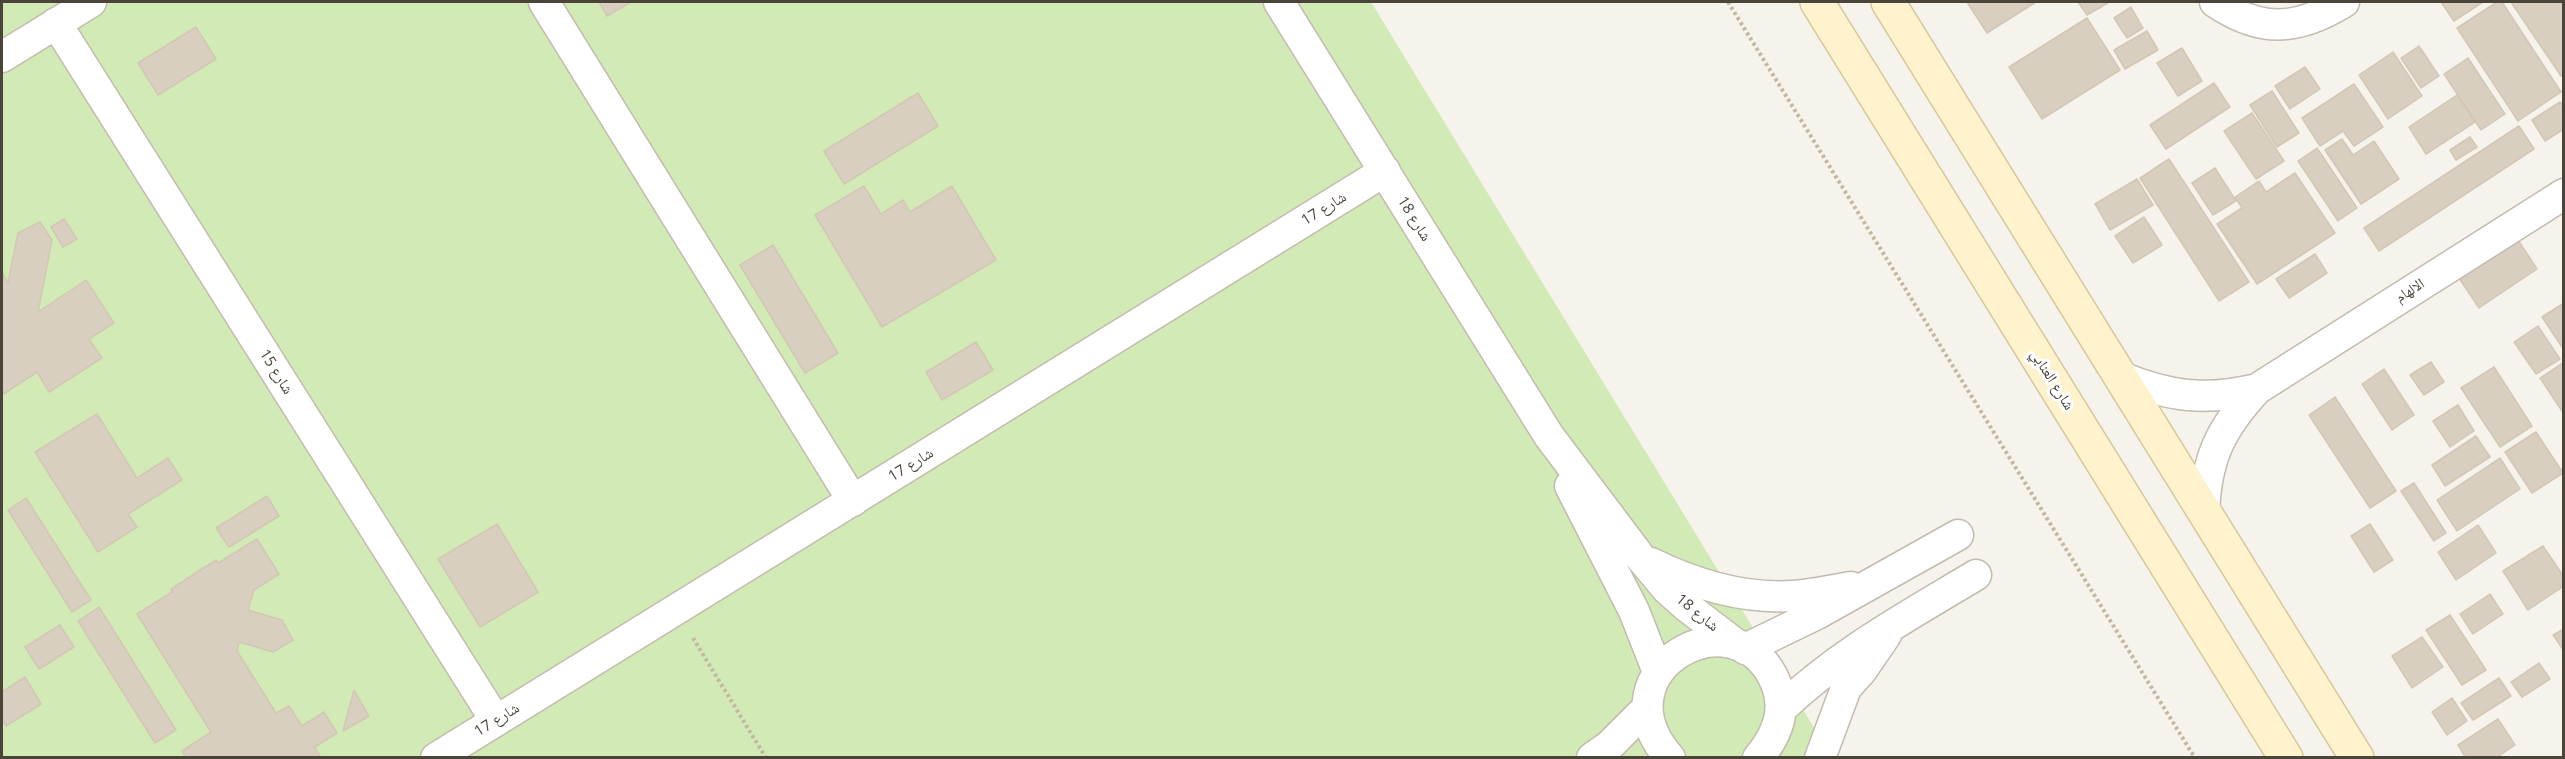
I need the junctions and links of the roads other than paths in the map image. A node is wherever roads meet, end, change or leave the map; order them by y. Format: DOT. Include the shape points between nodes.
graph roads {
  1 [pos="91,2"];
  2 [pos="543,2"];
  3 [pos="1279,2"];
  4 [pos="1817,2"];
  5 [pos="1888,2"];
  6 [pos="2215,2"];
  7 [pos="2344,2"];
  8 [pos="56,23"];
  9 [pos="2,57"];
  10 [pos="1385,171"];
  11 [pos="2564,194"];
  12 [pos="2121,377"];
  13 [pos="2256,389"];
  14 [pos="1549,436"];
  15 [pos="853,501"];
  16 [pos="2204,513"];
  17 [pos="1958,535"];
  18 [pos="1641,558"];
  19 [pos="1976,575"];
  20 [pos="1875,583"];
  21 [pos="1891,626"];
  22 [pos="1741,647"];
  23 [pos="1658,672"];
  24 [pos="1647,708"];
  25 [pos="1780,717"];
  26 [pos="496,721"];
  27 [pos="436,758"];
  28 [pos="1592,758"];
  29 [pos="1670,758"];
  30 [pos="1758,758"];
  31 [pos="1785,758"];
  32 [pos="1820,758"];
  33 [pos="2286,758"];
  34 [pos="2357,758"];
  1 -- 8 [label="street"];
  2 -- 15 [label="street"];
  3 -- 10 [label="street, شارع 18"];
  4 -- 33 [label="street, شارع العنابي"];
  5 -- 12 [label="street"];
  6 -- 7 [label="street" via="2236,16 2278,27 2322,16"];
  8 -- 9 [label="street"];
  8 -- 26 [label="street, شارع 15"];
  10 -- 14 [label="street, شارع 18"];
  10 -- 15 [label="street, شارع 17"];
  11 -- 13 [label="street, الالهام"];
  12 -- 13 [label="street, الالهام" via="2174,395 2201,398"];
  12 -- 16 [label="street"];
  13 -- 16 [label="street, الالهام" via="2222,432 2211,458"];
  14 -- 18 [label="street, شارع 18"];
  14 -- 23 [label="street, شارع 18" via="1634,611"];
  15 -- 26 [label="street, شارع 17"];
  16 -- 34 [label="street"];
  17 -- 20 [label="street"];
  18 -- 20 [label="street" via="1708,586 1763,596 1793,596"];
  18 -- 22 [label="street, شارع 18" via="1686,606"];
  19 -- 21 [label="street"];
  20 -- 22 [label="street"];
  21 -- 25 [label="street" via="1822,672"];
  21 -- 32 [label="street" via="1846,688"];
  22 -- 23 [label="street, شارع 18" via="1715,641 1693,644 1673,655"];
  22 -- 25 [label="street, شارع 18" via="1764,663 1774,677"];
  23 -- 24 [label="street, شارع 18"];
  24 -- 28 [label="street"];
  24 -- 29 [label="street, شارع 18" via="1650,727"];
  25 -- 30 [label="street" via="1770,742"];
  25 -- 31 [label="street, شارع 18"];
  26 -- 27 [label="street, شارع 17"];
}
